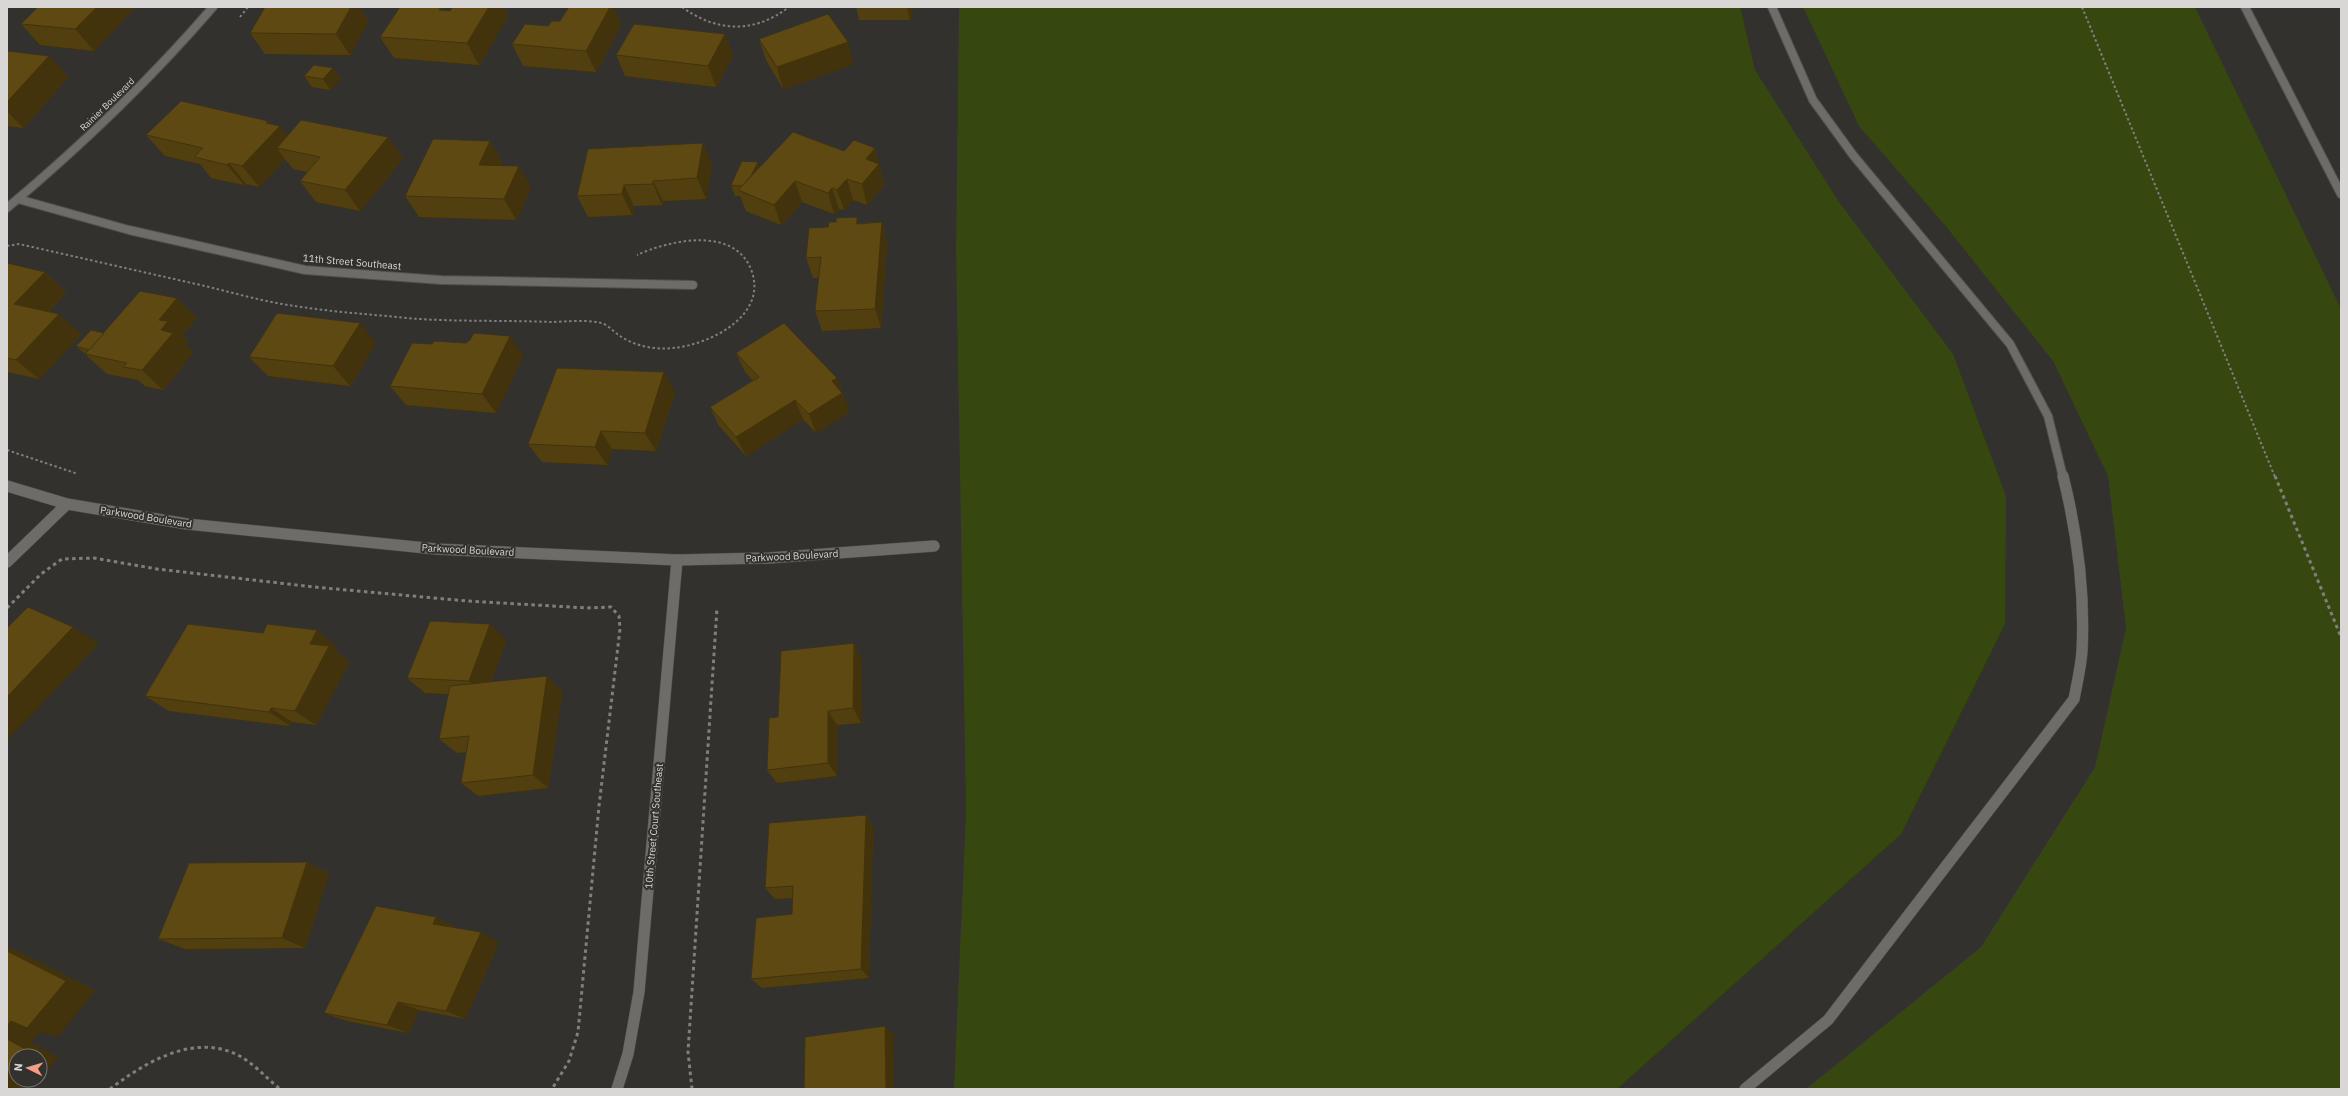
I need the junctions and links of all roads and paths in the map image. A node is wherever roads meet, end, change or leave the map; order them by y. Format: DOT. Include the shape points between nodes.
graph roads {
  1 [pos="213,7"];
  2 [pos="682,7"];
  3 [pos="789,7"];
  4 [pos="1772,7"];
  5 [pos="2082,7"];
  6 [pos="2245,7"];
  7 [pos="2341,194"];
  8 [pos="18,198"];
  9 [pos="7,208"];
  10 [pos="693,285"];
  11 [pos="7,450"];
  12 [pos="83,475"];
  13 [pos="7,486"];
  14 [pos="67,504"];
  15 [pos="934,546"];
  16 [pos="677,560"];
  17 [pos="7,562"];
  18 [pos="7,608"];
  19 [pos="717,608"];
  20 [pos="2341,637"];
  21 [pos="110,1089"];
  22 [pos="280,1089"];
  23 [pos="552,1089"];
  24 [pos="618,1089"];
  25 [pos="692,1089"];
  26 [pos="1745,1089"];
  1 -- 8 [label="street, Rainier Boulevard" via="155,71 67,156"];
  2 -- 3 [label="path" via="704,22 734,26 765,21"];
  4 -- 26 [label="street" via="1813,100 1854,155 2010,344 2048,416 2070,503 2081,589 2082,652 2074,699 1828,1020"];
  5 -- 20 [label="path"];
  6 -- 7 [label="street"];
  8 -- 9 [label="street, Rainier Boulevard"];
  8 -- 10 [label="street, 11th Street Southeast" via="129,230 305,270 441,280"];
  11 -- 12 [label="path"];
  13 -- 14 [label="street, Parkwood Boulevard"];
  14 -- 16 [label="street, Parkwood Boulevard" via="187,524 428,548"];
  14 -- 17 [label="street"];
  15 -- 16 [label="street, Parkwood Boulevard" via="769,558"];
  16 -- 24 [label="street, 10th Street Court Southeast" via="639,992 628,1054"];
  18 -- 23 [label="path" via="41,574 62,559 94,558 157,569 314,587 467,601 611,607 620,616 620,629 599,806 578,1032 569,1061"];
  19 -- 25 [label="path" via="688,1052"];
  21 -- 22 [label="path" via="124,1077 157,1058 183,1050 208,1048 230,1052 246,1060"];
}
